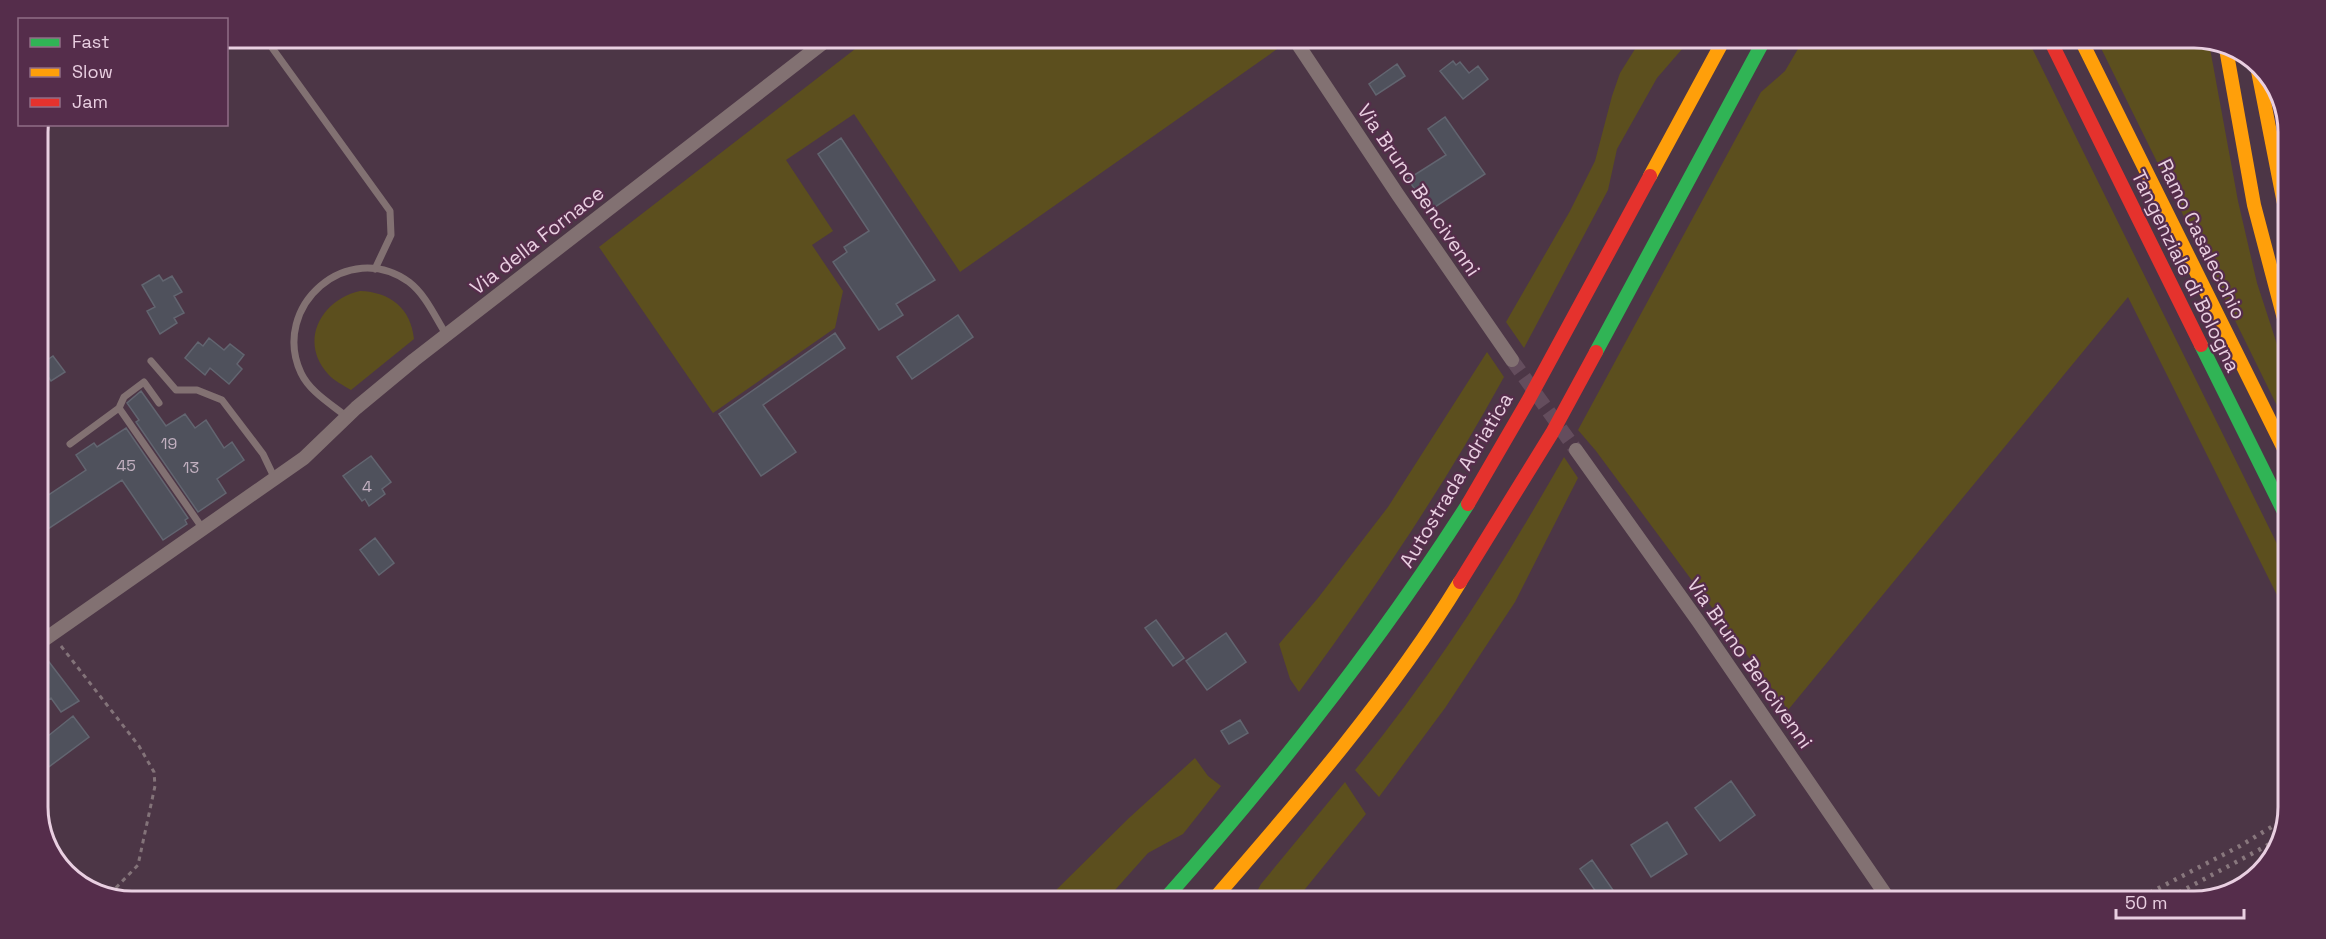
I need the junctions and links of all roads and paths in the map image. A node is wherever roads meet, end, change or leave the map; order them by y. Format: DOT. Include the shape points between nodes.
graph roads {
  1 [pos="272,48"];
  2 [pos="816,48"];
  3 [pos="1300,48"];
  4 [pos="1719,48"];
  5 [pos="1760,48"];
  6 [pos="2054,48"];
  7 [pos="2085,48"];
  8 [pos="2227,55"];
  9 [pos="2260,80"];
  10 [pos="2278,173"];
  11 [pos="375,269"];
  12 [pos="2278,298"];
  13 [pos="446,334"];
  14 [pos="1512,360"];
  15 [pos="151,361"];
  16 [pos="159,403"];
  17 [pos="119,408"];
  18 [pos="347,417"];
  19 [pos="2278,437"];
  20 [pos="70,444"];
  21 [pos="1576,450"];
  22 [pos="275,478"];
  23 [pos="2278,500"];
  24 [pos="203,529"];
  25 [pos="52,635"];
  26 [pos="48,638"];
  27 [pos="115,889"];
  28 [pos="1172,891"];
  29 [pos="1221,891"];
  30 [pos="1883,891"];
  1 -- 11 [label="lane" via="390,211 391,235"];
  2 -- 13 [label="street, Via della Fornace"];
  3 -- 14 [label="street, Via Bruno Bencivenni"];
  4 -- 28 [label="highway, Autostrada Adriatica" via="1520,416 1440,548 1371,648 1274,775"];
  5 -- 29 [label="highway" via="1552,433 1463,580 1309,790"];
  6 -- 23 [label="highway, Tangenziale di Bologna"];
  7 -- 19 [label="highway, Ramo Casalecchio"];
  8 -- 12 [label="highway" via="2252,195"];
  9 -- 10 [label="highway"];
  11 -- 13 [label="lane" via="393,274 419,291"];
  11 -- 18 [label="lane" via="350,270 319,286 302,307 294,333 302,375 312,390"];
  13 -- 18 [label="street, Via della Fornace"];
  15 -- 22 [label="lane" via="176,390 197,390 222,400 263,454"];
  16 -- 17 [label="lane" via="144,382 124,397"];
  17 -- 20 [label="lane"];
  17 -- 24 [label="lane"];
  18 -- 22 [label="street, Via della Fornace" via="304,458"];
  21 -- 30 [label="street, Via Bruno Bencivenni"];
  22 -- 24 [label="street, Via della Fornace"];
  24 -- 25 [label="street, Via della Fornace"];
  25 -- 26 [label="street, Via della Fornace"];
  25 -- 27 [label="path" via="139,746 153,772 155,786 138,866"];
}
